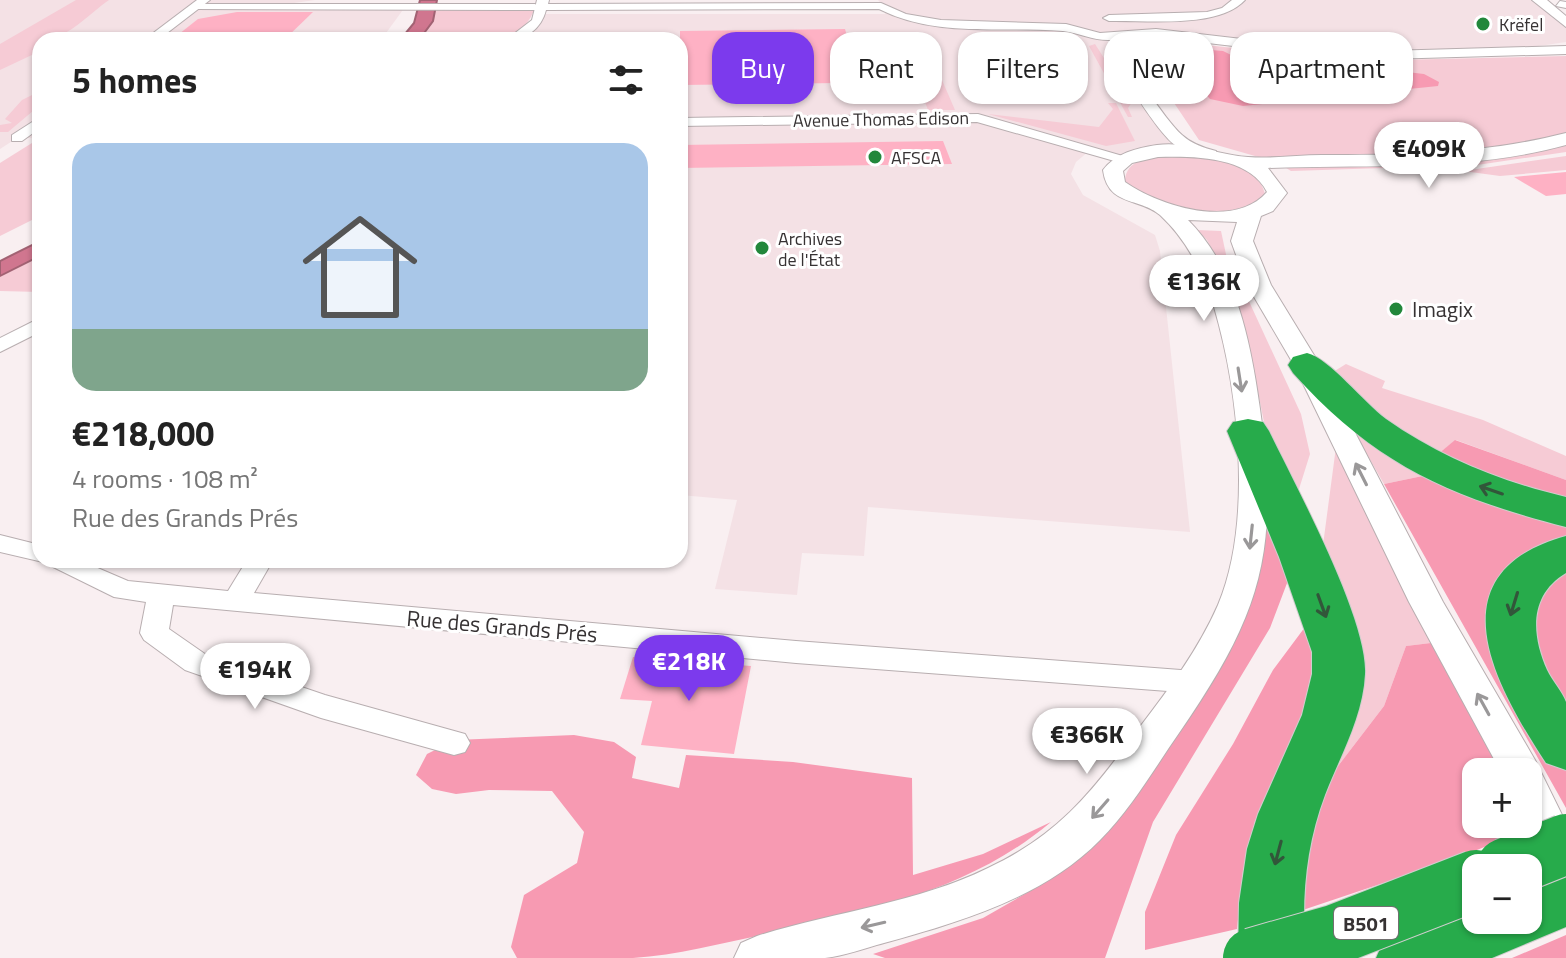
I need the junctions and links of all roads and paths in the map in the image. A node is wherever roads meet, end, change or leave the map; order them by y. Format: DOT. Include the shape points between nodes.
graph roads {
  1 [pos="1539,0"];
  2 [pos="1237,2"];
  3 [pos="199,3"];
  4 [pos="717,3"];
  5 [pos="884,6"];
  6 [pos="549,7"];
  7 [pos="1563,12"];
  8 [pos="1080,17"];
  9 [pos="1066,28"];
  10 [pos="1127,31"];
  11 [pos="161,32"];
  12 [pos="523,32"];
  13 [pos="526,32"];
  14 [pos="1091,36"];
  15 [pos="1566,44"];
  16 [pos="688,122"];
  17 [pos="32,127"];
  18 [pos="32,138"];
  19 [pos="1566,139"];
  20 [pos="1158,151"];
  21 [pos="1211,154"];
  22 [pos="1566,154"];
  23 [pos="1125,159"];
  24 [pos="1243,163"];
  25 [pos="1275,185"];
  26 [pos="1166,210"];
  27 [pos="1253,212"];
  28 [pos="32,320"];
  29 [pos="32,328"];
  30 [pos="0,336"];
  31 [pos="0,346"];
  32 [pos="1307,365"];
  33 [pos="1248,431"];
  34 [pos="1566,512"];
  35 [pos="0,543"];
  36 [pos="32,552"];
  37 [pos="1566,552"];
  38 [pos="73,568"];
  39 [pos="255,568"];
  40 [pos="161,594"];
  41 [pos="235,602"];
  42 [pos="1194,682"];
  43 [pos="454,743"];
  44 [pos="1566,747"];
  45 [pos="1513,758"];
  46 [pos="1542,817"];
  47 [pos="1566,844"];
  48 [pos="1541,854"];
  49 [pos="1566,870"];
  50 [pos="1462,885"];
  51 [pos="1566,896"];
  52 [pos="1542,907"];
  53 [pos="1474,934"];
  54 [pos="757,958"];
  55 [pos="1253,958"];
  56 [pos="1272,958"];
  57 [pos="1410,958"];
  1 -- 7 [label="street"];
  2 -- 10 [label="street" via="1241,8 1227,14 1140,19"];
  2 -- 10 [label="street" via="1196,16 1104,18"];
  3 -- 6 [label="street"];
  3 -- 11 [label="street"];
  4 -- 5 [label="street"];
  4 -- 6 [label="street"];
  5 -- 6 [label="street"];
  5 -- 9 [label="street" via="941,24"];
  6 -- 12 [label="street"];
  6 -- 13 [label="street"];
  8 -- 9 [label="street" via="1067,21"];
  9 -- 14 [label="street"];
  10 -- 14 [label="street"];
  10 -- 15 [label="street" via="1352,56"];
  10 -- 21 [label="street" via="1116,43 1173,136"];
  14 -- 20 [label="street" via="1101,43 1162,142"];
  16 -- 23 [label="street, Avenue Thomas Edison" via="978,118"];
  17 -- 18 [label="street" via="17,138"];
  19 -- 24 [label="street" via="1454,158"];
  20 -- 21 [label="street"];
  20 -- 23 [label="street"];
  21 -- 24 [label="street"];
  22 -- 25 [label="street" via="1480,166 1308,171 1290,174"];
  23 -- 26 [label="street" via="1113,170 1115,184"];
  24 -- 25 [label="street"];
  25 -- 27 [label="street" via="1273,200"];
  26 -- 27 [label="street" via="1212,216"];
  26 -- 33 [label="street, one-way" via="1199,246 1219,288"];
  27 -- 32 [label="street" via="1243,229 1243,250"];
  28 -- 30 [label="street"];
  29 -- 31 [label="street"];
  34 -- 32 [label="highway, one-way" via="1472,483 1409,450 1349,410"];
  45 -- 32 [label="street, one-way" via="1426,602"];
  33 -- 42 [label="street, one-way" via="1253,536 1236,602"];
  33 -- 56 [label="highway, one-way" via="1306,560 1338,651 1336,695 1289,813 1274,868"];
  35 -- 36 [label="street"];
  37 -- 44 [label="highway, one-way" via="1547,559 1523,579 1510,610 1517,669"];
  38 -- 40 [label="street, Rue des Grands Prés" via="124,590"];
  39 -- 41 [label="street"];
  40 -- 41 [label="street, Rue des Grands Prés"];
  40 -- 43 [label="street" via="154,633 195,662 321,706"];
  41 -- 42 [label="street, Rue des Grands Prés"];
  42 -- 54 [label="street, one-way" via="1076,836 1040,861 990,889 931,912 803,941"];
  46 -- 49 [label="street"];
  47 -- 48 [label="highway, bridge"];
  50 -- 55 [label="highway, B501, bridge" via="1337,934"];
  51 -- 52 [label="highway"];
  53 -- 57 [label="highway, B501"];
}
